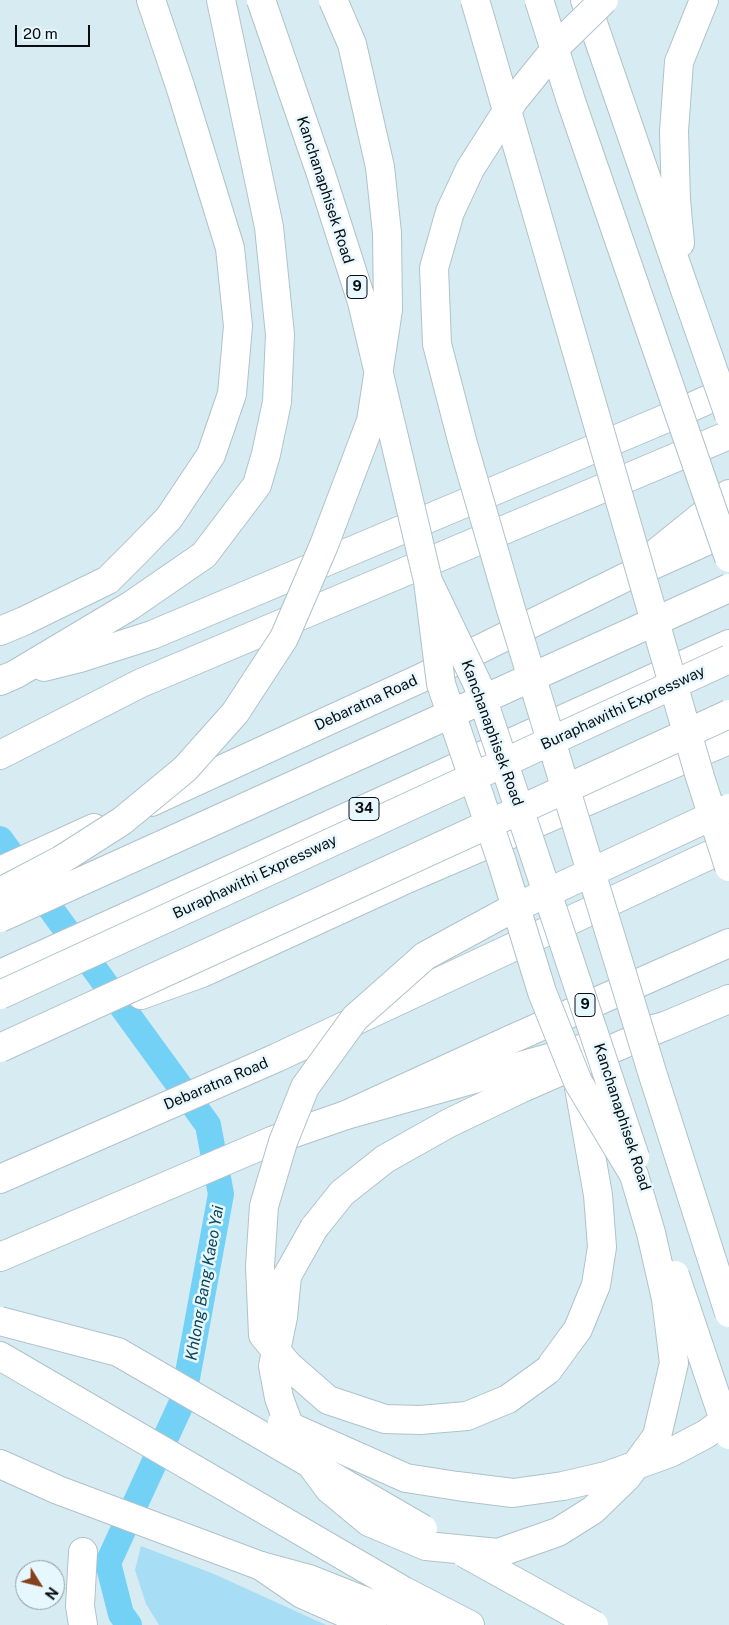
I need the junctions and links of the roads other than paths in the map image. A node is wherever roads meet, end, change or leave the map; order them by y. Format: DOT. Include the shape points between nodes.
graph roads {
  1 [pos="151,0"];
  2 [pos="221,0"];
  3 [pos="261,0"];
  4 [pos="333,0"];
  5 [pos="475,0"];
  6 [pos="540,0"];
  7 [pos="585,0"];
  8 [pos="604,0"];
  9 [pos="704,0"];
  10 [pos="684,287"];
  11 [pos="729,390"];
  12 [pos="729,415"];
  13 [pos="729,435"];
  14 [pos="729,494"];
  15 [pos="729,531"];
  16 [pos="729,558"];
  17 [pos="626,577"];
  18 [pos="428,581"];
  19 [pos="729,588"];
  20 [pos="12,626"];
  21 [pos="729,644"];
  22 [pos="729,659"];
  23 [pos="8,677"];
  24 [pos="729,714"];
  25 [pos="729,740"];
  26 [pos="0,755"];
  27 [pos="729,808"];
  28 [pos="729,846"];
  29 [pos="729,867"];
  30 [pos="0,871"];
  31 [pos="0,892"];
  32 [pos="0,918"];
  33 [pos="729,943"];
  34 [pos="0,974"];
  35 [pos="0,994"];
  36 [pos="729,999"];
  37 [pos="665,1026"];
  38 [pos="0,1048"];
  39 [pos="0,1057"];
  40 [pos="578,1082"];
  41 [pos="346,1115"];
  42 [pos="0,1179"];
  43 [pos="0,1257"];
  44 [pos="729,1313"];
  45 [pos="0,1321"];
  46 [pos="118,1352"];
  47 [pos="0,1356"];
  48 [pos="729,1416"];
  49 [pos="729,1435"];
  50 [pos="0,1464"];
  51 [pos="83,1552"];
  52 [pos="261,1566"];
  53 [pos="83,1625"];
  54 [pos="372,1625"];
  55 [pos="425,1625"];
  56 [pos="470,1625"];
  57 [pos="594,1625"];
  1 -- 20 [label="main road" via="230,248 238,326 232,394 211,455 169,518 108,580"];
  2 -- 23 [label="main road" via="270,227 280,335 278,402 257,485 204,555 130,606"];
  3 -- 18 [label="main road, Kanchanaphisek Road / 9, bridge" via="362,302"];
  4 -- 31 [label="main road, bridge" via="352,44 380,167 387,233 388,310 370,421 324,545 284,638 235,713 185,769 122,821 61,860"];
  5 -- 29 [label="main road, bridge" via="700,778"];
  6 -- 16 [label="main road, bridge" via="571,101"];
  7 -- 10 [label="main road"];
  8 -- 44 [label="main road, bridge" via="561,42 520,92 470,169 450,212 434,268 437,344 510,606"];
  9 -- 10 [label="main road" via="679,62 674,131"];
  10 -- 12 [label="main road, bridge"];
  11 -- 23 [label="main road" via="152,635"];
  13 -- 26 [label="main road" via="141,683"];
  14 -- 17 [label="main road"];
  15 -- 17 [label="main road, Debaratna Road"];
  17 -- 30 [label="main road, Debaratna Road" via="419,679"];
  18 -- 40 [label="main road, bridge" via="441,684 542,992"];
  18 -- 49 [label="main road, Kanchanaphisek Road / 9, bridge" via="478,685"];
  19 -- 32 [label="main road, bridge"];
  21 -- 34 [label="main road, 34"];
  22 -- 35 [label="main road, Buraphawithi Expressway, bridge"];
  24 -- 38 [label="main road, bridge"];
  25 -- 39 [label="main road" via="400,882 202,973 102,1010"];
  27 -- 40 [label="main road, bridge" via="506,912 425,956 355,1018 305,1087 283,1142 264,1206 260,1266 263,1335 288,1365 328,1400 385,1419 420,1420 467,1416 508,1399 548,1370 578,1328 596,1285 602,1247 598,1195"];
  28 -- 42 [label="main road, Debaratna Road" via="276,1058"];
  33 -- 41 [label="main road"];
  36 -- 37 [label="main road"];
  37 -- 40 [label="main road, bridge" via="458,1118 393,1154 342,1193 314,1228 287,1276 273,1366 279,1398 296,1444 329,1489 368,1522 426,1546 498,1553 558,1532 593,1510 627,1477 656,1436 674,1364 666,1299 634,1175"];
  37 -- 41 [label="main road"];
  41 -- 43 [label="main road" via="274,1140"];
  45 -- 46 [label="main road, bridge"];
  46 -- 48 [label="main road, bridge" via="406,1478 513,1493 606,1476 670,1453 706,1434"];
  46 -- 57 [label="main road, bridge"];
  47 -- 56 [label="main road" via="404,1591"];
  50 -- 52 [label="main road" via="58,1490"];
  51 -- 53 [label="main road" via="80,1606"];
  52 -- 54 [label="main road" via="302,1594"];
  52 -- 55 [label="main road" via="309,1579"];
}
